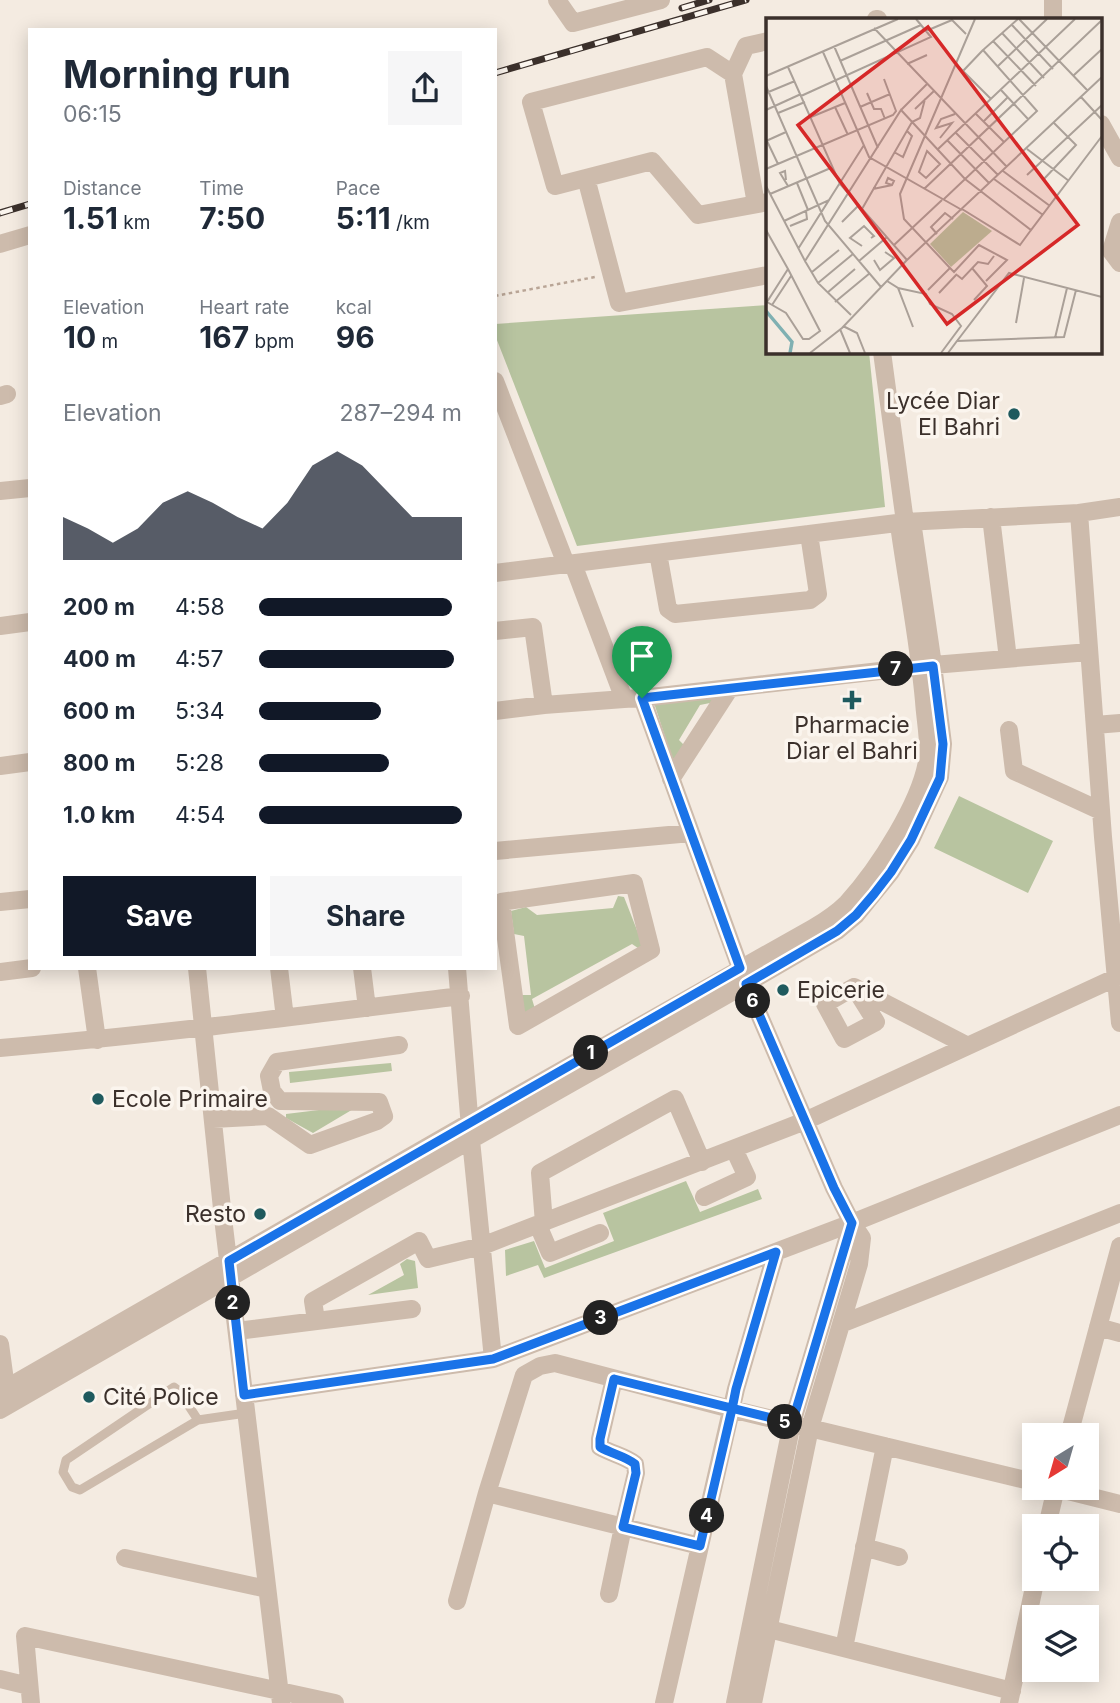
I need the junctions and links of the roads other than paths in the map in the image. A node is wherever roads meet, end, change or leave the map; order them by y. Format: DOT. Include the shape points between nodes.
graph roads {
  1 [pos="557,0"];
  2 [pos="662,0"];
  3 [pos="1053,0"];
  4 [pos="1053,18"];
  5 [pos="766,41"];
  6 [pos="733,74"];
  7 [pos="1102,126"];
  8 [pos="1120,158"];
  9 [pos="586,178"];
  10 [pos="762,203"];
  11 [pos="1120,222"];
  12 [pos="28,236"];
  13 [pos="0,244"];
  14 [pos="1120,263"];
  15 [pos="766,275"];
  16 [pos="882,354"];
  17 [pos="497,386"];
  18 [pos="28,488"];
  19 [pos="0,491"];
  20 [pos="1120,507"];
  21 [pos="1079,513"];
  22 [pos="991,517"];
  23 [pos="905,522"];
  24 [pos="809,534"];
  25 [pos="658,553"];
  26 [pos="570,564"];
  27 [pos="497,573"];
  28 [pos="28,622"];
  29 [pos="0,626"];
  30 [pos="497,631"];
  31 [pos="1089,652"];
  32 [pos="1008,659"];
  33 [pos="927,666"];
  34 [pos="730,688"];
  35 [pos="633,698"];
  36 [pos="544,705"];
  37 [pos="497,711"];
  38 [pos="1120,723"];
  39 [pos="1095,725"];
  40 [pos="1009,730"];
  41 [pos="28,762"];
  42 [pos="0,766"];
  43 [pos="671,779"];
  44 [pos="1101,811"];
  45 [pos="691,833"];
  46 [pos="497,851"];
  47 [pos="28,899"];
  48 [pos="0,902"];
  49 [pos="501,951"];
  50 [pos="28,968"];
  51 [pos="87,970"];
  52 [pos="197,970"];
  53 [pos="279,970"];
  54 [pos="362,970"];
  55 [pos="457,970"];
  56 [pos="0,972"];
  57 [pos="743,976"];
  58 [pos="1115,978"];
  59 [pos="855,987"];
  60 [pos="461,996"];
  61 [pos="367,1007"];
  62 [pos="1120,1017"];
  63 [pos="285,1018"];
  64 [pos="203,1028"];
  65 [pos="97,1040"];
  66 [pos="398,1045"];
  67 [pos="968,1046"];
  68 [pos="0,1048"];
  69 [pos="274,1109"];
  70 [pos="1120,1115"];
  71 [pos="213,1119"];
  72 [pos="805,1121"];
  73 [pos="470,1122"];
  74 [pos="471,1140"];
  75 [pos="734,1149"];
  76 [pos="702,1162"];
  77 [pos="704,1197"];
  78 [pos="1120,1213"];
  79 [pos="852,1223"];
  80 [pos="541,1224"];
  81 [pos="600,1233"];
  82 [pos="1120,1246"];
  83 [pos="482,1247"];
  84 [pos="776,1252"];
  85 [pos="230,1269"];
  86 [pos="412,1309"];
  87 [pos="316,1320"];
  88 [pos="841,1324"];
  89 [pos="1098,1327"];
  90 [pos="237,1331"];
  91 [pos="1120,1333"];
  92 [pos="0,1344"];
  93 [pos="493,1359"];
  94 [pos="614,1379"];
  95 [pos="244,1395"];
  96 [pos="3,1399"];
  97 [pos="732,1409"];
  98 [pos="246,1413"];
  99 [pos="198,1420"];
  100 [pos="1072,1423"];
  101 [pos="801,1426"];
  102 [pos="885,1446"];
  103 [pos="1022,1479"];
  104 [pos="487,1493"];
  105 [pos="1099,1499"];
  106 [pos="1120,1504"];
  107 [pos="623,1527"];
  108 [pos="700,1546"];
  109 [pos="864,1547"];
  110 [pos="899,1557"];
  111 [pos="125,1558"];
  112 [pos="267,1589"];
  113 [pos="1033,1591"];
  114 [pos="609,1594"];
  115 [pos="457,1601"];
  116 [pos="769,1629"];
  117 [pos="844,1648"];
  118 [pos="0,1679"];
  119 [pos="30,1695"];
  120 [pos="280,1697"];
  121 [pos="1010,1697"];
  122 [pos="335,1703"];
  123 [pos="664,1703"];
  124 [pos="735,1703"];
  125 [pos="753,1703"];
  1 -- 2 [label="street" via="573,23"];
  3 -- 4 [label="street"];
  5 -- 6 [label="street" via="746,46"];
  6 -- 9 [label="street" via="707,57 531,102 555,186"];
  6 -- 10 [label="street"];
  7 -- 8 [label="street"];
  9 -- 10 [label="street" via="652,160 698,215"];
  9 -- 15 [label="street" via="620,303"];
  11 -- 14 [label="street" via="1111,251"];
  12 -- 13 [label="street"];
  16 -- 23 [label="street"];
  17 -- 26 [label="street"];
  18 -- 19 [label="street"];
  20 -- 21 [label="street"];
  21 -- 22 [label="street"];
  21 -- 31 [label="street"];
  22 -- 23 [label="street"];
  22 -- 32 [label="street"];
  23 -- 24 [label="street"];
  23 -- 33 [label="street" via="913,528"];
  24 -- 25 [label="street"];
  24 -- 25 [label="street" via="818,594 810,600 675,614 668,609"];
  25 -- 26 [label="street"];
  26 -- 27 [label="street"];
  26 -- 35 [label="street"];
  28 -- 29 [label="street"];
  30 -- 36 [label="street" via="533,627"];
  31 -- 32 [label="street"];
  31 -- 39 [label="street"];
  32 -- 33 [label="street"];
  33 -- 34 [label="street"];
  33 -- 57 [label="street" via="943,744 940,778 911,840 874,894 837,931"];
  34 -- 35 [label="street"];
  34 -- 43 [label="street"];
  35 -- 36 [label="street"];
  35 -- 43 [label="street"];
  36 -- 37 [label="street"];
  38 -- 39 [label="street"];
  39 -- 44 [label="street"];
  40 -- 44 [label="street" via="1014,771"];
  41 -- 42 [label="street"];
  43 -- 45 [label="street"];
  44 -- 58 [label="street"];
  45 -- 46 [label="street"];
  45 -- 57 [label="street"];
  47 -- 48 [label="street"];
  49 -- 49 [label="street" via="501,902 634,883 651,950 518,1026"];
  50 -- 56 [label="street"];
  51 -- 65 [label="street"];
  52 -- 64 [label="street"];
  53 -- 63 [label="street"];
  54 -- 61 [label="street"];
  55 -- 60 [label="street"];
  57 -- 72 [label="street"];
  57 -- 73 [label="street"];
  57 -- 74 [label="street"];
  58 -- 62 [label="street"];
  58 -- 67 [label="street"];
  59 -- 67 [label="street"];
  60 -- 61 [label="street"];
  60 -- 73 [label="street"];
  61 -- 63 [label="street"];
  63 -- 64 [label="street"];
  64 -- 65 [label="street"];
  64 -- 71 [label="street"];
  65 -- 68 [label="street"];
  66 -- 69 [label="street" via="277,1062 269,1076"];
  67 -- 72 [label="street"];
  69 -- 69 [label="street" via="379,1102 384,1116 310,1145"];
  69 -- 71 [label="street"];
  70 -- 79 [label="street"];
  71 -- 85 [label="street"];
  72 -- 75 [label="street"];
  72 -- 79 [label="street"];
  73 -- 74 [label="street"];
  73 -- 85 [label="street"];
  74 -- 83 [label="street"];
  74 -- 85 [label="street"];
  75 -- 76 [label="street"];
  75 -- 77 [label="street" via="747,1177"];
  76 -- 80 [label="street"];
  76 -- 80 [label="street" via="675,1099 540,1173"];
  78 -- 88 [label="street"];
  79 -- 84 [label="street"];
  79 -- 88 [label="street" via="862,1238"];
  79 -- 101 [label="street"];
  80 -- 81 [label="street" via="550,1253"];
  80 -- 83 [label="street"];
  82 -- 89 [label="street"];
  83 -- 87 [label="street" via="428,1259 419,1241 313,1301"];
  83 -- 93 [label="street"];
  84 -- 93 [label="street"];
  84 -- 97 [label="street"];
  85 -- 90 [label="street"];
  85 -- 96 [label="street"];
  86 -- 87 [label="street"];
  87 -- 90 [label="street"];
  88 -- 101 [label="street"];
  89 -- 91 [label="street"];
  89 -- 100 [label="street"];
  90 -- 95 [label="street"];
  92 -- 96 [label="street"];
  93 -- 95 [label="street"];
  94 -- 97 [label="street"];
  94 -- 104 [label="street" via="555,1363 524,1375"];
  94 -- 107 [label="street" via="600,1447 635,1464"];
  95 -- 98 [label="street"];
  97 -- 101 [label="street"];
  97 -- 108 [label="street"];
  98 -- 99 [label="lane"];
  98 -- 112 [label="street"];
  99 -- 99 [label="lane" via="174,1387 66,1460 63,1472 72,1487 80,1490"];
  101 -- 102 [label="street"];
  101 -- 116 [label="street"];
  101 -- 124 [label="street"];
  102 -- 103 [label="street"];
  102 -- 109 [label="street"];
  104 -- 107 [label="street"];
  104 -- 115 [label="street"];
  105 -- 106 [label="street"];
  107 -- 108 [label="street"];
  107 -- 114 [label="street"];
  108 -- 123 [label="street"];
  109 -- 110 [label="street"];
  109 -- 117 [label="street"];
  111 -- 112 [label="street"];
  112 -- 120 [label="street"];
  113 -- 121 [label="street"];
  116 -- 117 [label="street"];
  116 -- 125 [label="street"];
  117 -- 121 [label="street"];
  118 -- 119 [label="street"];
  119 -- 120 [label="street" via="25,1636"];
  120 -- 122 [label="street"];
}
